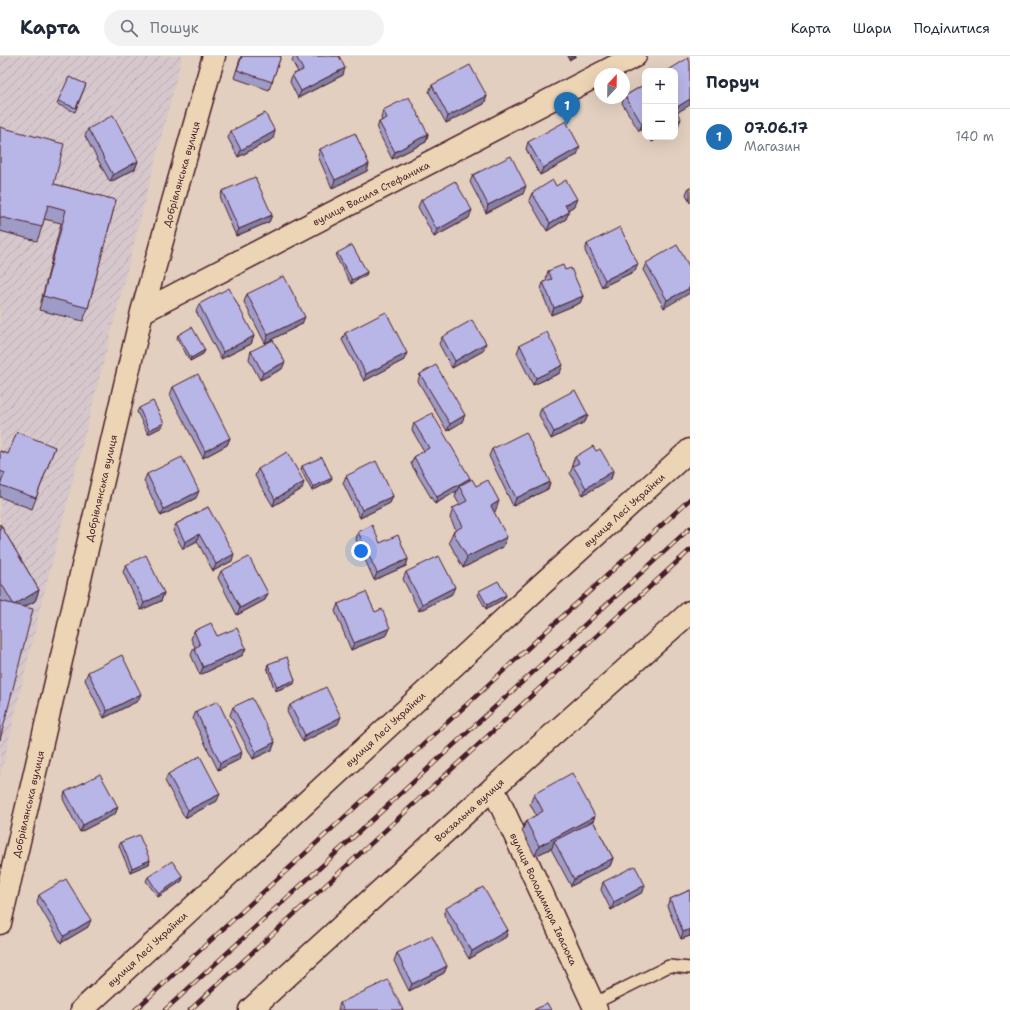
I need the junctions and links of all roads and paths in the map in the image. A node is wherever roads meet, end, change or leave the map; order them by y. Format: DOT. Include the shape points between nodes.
graph roads {
  1 [pos="214,56"];
  2 [pos="635,56"];
  3 [pos="612,68"];
  4 [pos="594,77"];
  5 [pos="142,312"];
  6 [pos="690,450"];
  7 [pos="690,612"];
  8 [pos="493,788"];
  9 [pos="0,923"];
  10 [pos="690,968"];
  11 [pos="594,1007"];
  12 [pos="82,1010"];
  13 [pos="250,1010"];
  1 -- 5 [label="street, Добрівлянська вулиця"];
  2 -- 3 [label="street, вулиця Василя Стефаника"];
  4 -- 5 [label="street, вулиця Василя Стефаника"];
  5 -- 9 [label="street, Добрівлянська вулиця"];
  6 -- 12 [label="street, вулиця Лесі Українки"];
  7 -- 8 [label="street, Вокзальна вулиця"];
  8 -- 11 [label="street, вулиця Володимира Івасюка"];
  8 -- 13 [label="street, Вокзальна вулиця"];
  10 -- 11 [label="lane" via="669,966"];
}
